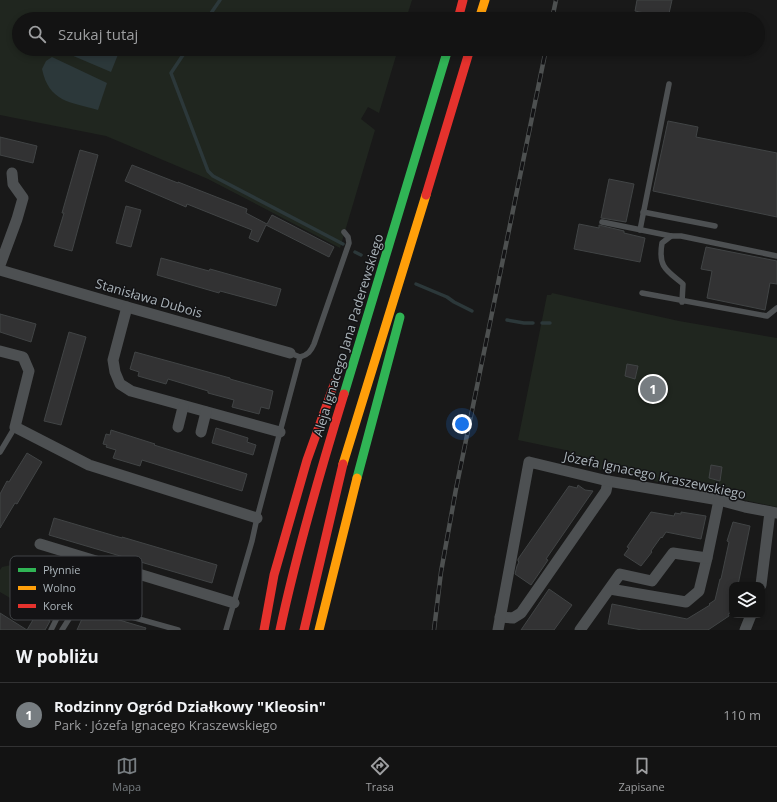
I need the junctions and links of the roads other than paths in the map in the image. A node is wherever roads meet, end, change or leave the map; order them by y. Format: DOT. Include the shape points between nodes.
graph roads {
  1 [pos="463,0"];
  2 [pos="485,0"];
  3 [pos="460,12"];
  4 [pos="481,12"];
  5 [pos="446,56"];
  6 [pos="468,56"];
  7 [pos="669,84"];
  8 [pos="12,173"];
  9 [pos="422,204"];
  10 [pos="643,212"];
  11 [pos="602,222"];
  12 [pos="395,223"];
  13 [pos="715,226"];
  14 [pos="640,230"];
  15 [pos="344,232"];
  16 [pos="671,236"];
  17 [pos="418,251"];
  18 [pos="376,256"];
  19 [pos="777,256"];
  20 [pos="0,265"];
  21 [pos="0,270"];
  22 [pos="642,293"];
  23 [pos="682,302"];
  24 [pos="127,307"];
  25 [pos="403,308"];
  26 [pos="777,308"];
  27 [pos="0,351"];
  28 [pos="295,355"];
  29 [pos="337,375"];
  30 [pos="184,406"];
  31 [pos="206,412"];
  32 [pos="15,427"];
  33 [pos="178,427"];
  34 [pos="201,432"];
  35 [pos="280,432"];
  36 [pos="0,452"];
  37 [pos="608,481"];
  38 [pos="719,500"];
  39 [pos="774,513"];
  40 [pos="257,518"];
  41 [pos="40,544"];
  42 [pos="79,556"];
  43 [pos="707,558"];
  44 [pos="142,575"];
  45 [pos="762,582"];
  46 [pos="610,589"];
  47 [pos="234,603"];
  48 [pos="500,617"];
  49 [pos="750,618"];
  50 [pos="56,620"];
  51 [pos="68,620"];
  52 [pos="142,620"];
  53 [pos="51,630"];
  54 [pos="62,630"];
  55 [pos="178,630"];
  56 [pos="226,630"];
  57 [pos="264,630"];
  58 [pos="280,630"];
  59 [pos="304,630"];
  60 [pos="320,630"];
  61 [pos="498,630"];
  62 [pos="580,630"];
  63 [pos="746,630"];
  1 -- 3 [label="main road"];
  2 -- 4 [label="main road"];
  5 -- 12 [label="main road, Aleja Ignacego Jana Paderewskiego"];
  6 -- 9 [label="main road"];
  7 -- 10 [label="lane"];
  8 -- 20 [label="street" via="13,184 23,198"];
  9 -- 17 [label="main road"];
  9 -- 59 [label="main road" via="340,475"];
  10 -- 13 [label="lane"];
  10 -- 14 [label="lane"];
  11 -- 14 [label="lane"];
  12 -- 18 [label="main road"];
  12 -- 58 [label="main road, Aleja Ignacego Jana Paderewskiego" via="320,472"];
  14 -- 16 [label="lane"];
  15 -- 28 [label="lane" via="349,243 314,344 310,353 305,356"];
  16 -- 19 [label="lane" via="682,236"];
  16 -- 23 [label="lane" via="662,243 660,255 662,265 683,284"];
  21 -- 24 [label="street, Stanisława Dubois"];
  22 -- 23 [label="lane"];
  23 -- 26 [label="lane" via="767,316"];
  24 -- 28 [label="street, Stanisława Dubois"];
  24 -- 30 [label="street" via="113,360 120,384 131,392"];
  25 -- 60 [label="main road" via="364,450"];
  27 -- 32 [label="street" via="23,357 28,371"];
  28 -- 35 [label="lane"];
  29 -- 57 [label="main road" via="307,460 274,575"];
  30 -- 31 [label="street"];
  30 -- 33 [label="street"];
  31 -- 34 [label="street"];
  31 -- 35 [label="street"];
  32 -- 36 [label="lane"];
  32 -- 40 [label="street" via="90,465"];
  35 -- 40 [label="lane"];
  37 -- 38 [label="street, Józefa Ignacego Kraszewskiego"];
  37 -- 48 [label="street" via="606,491 521,613 513,618"];
  37 -- 48 [label="street, Józefa Ignacego Kraszewskiego" via="529,462"];
  38 -- 39 [label="street, Józefa Ignacego Kraszewskiego"];
  38 -- 43 [label="street"];
  39 -- 45 [label="street"];
  40 -- 47 [label="lane"];
  41 -- 42 [label="street"];
  43 -- 46 [label="street" via="673,553 652,581 620,574"];
  43 -- 46 [label="street" via="700,591 686,602"];
  44 -- 47 [label="street"];
  46 -- 62 [label="street"];
  47 -- 56 [label="lane"];
  48 -- 61 [label="street"];
  49 -- 63 [label="street"];
  50 -- 53 [label="lane"];
  51 -- 54 [label="lane"];
  52 -- 55 [label="lane"];
}
